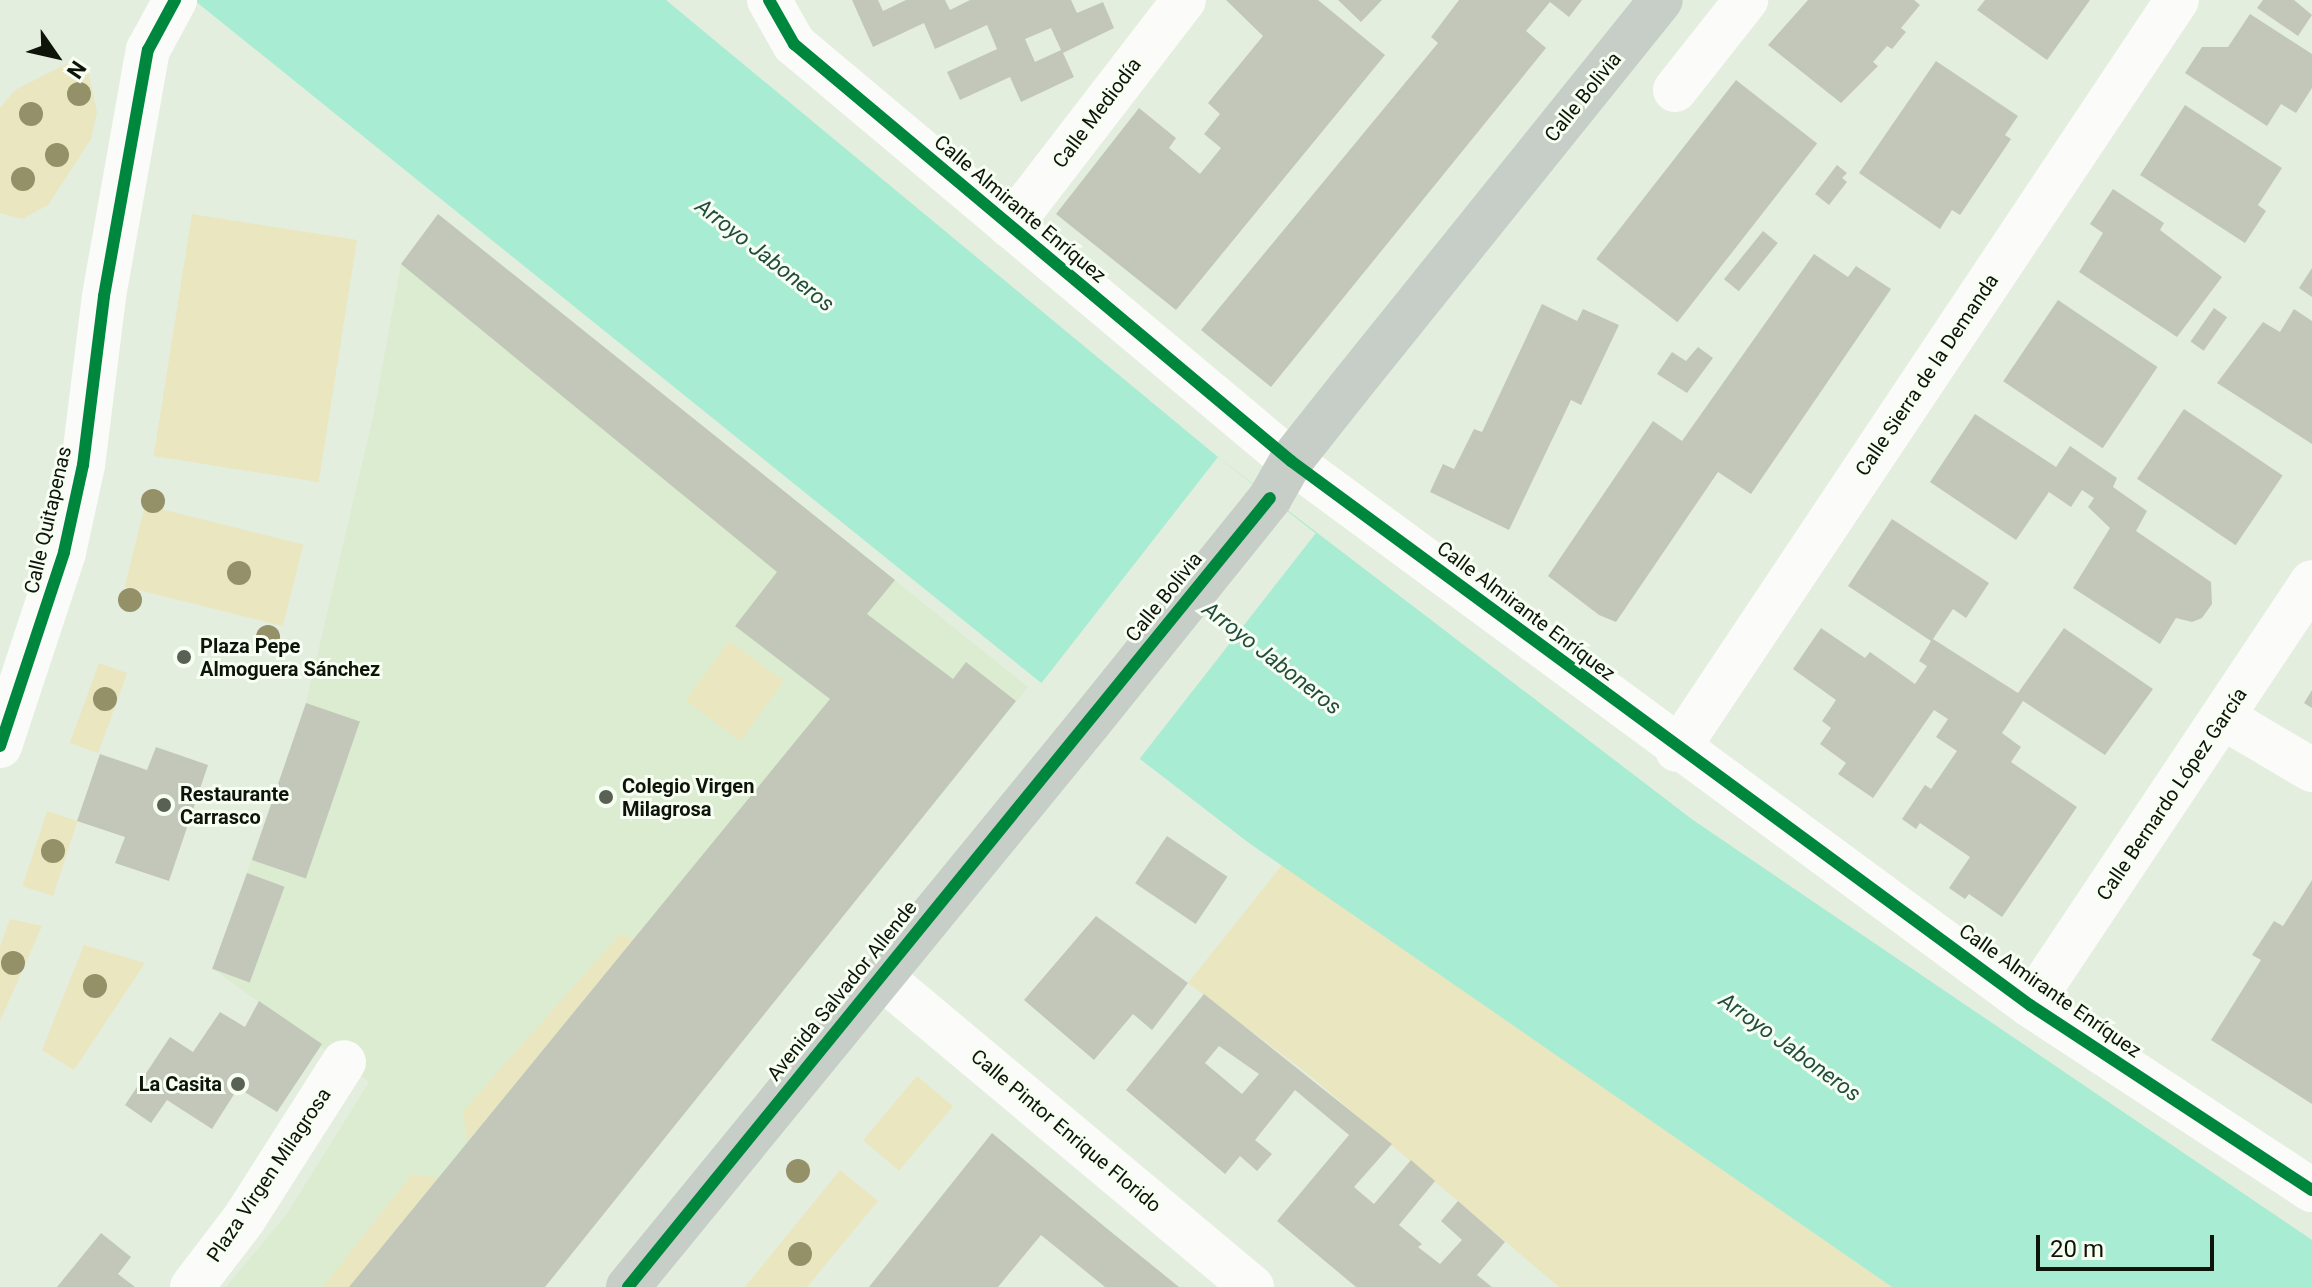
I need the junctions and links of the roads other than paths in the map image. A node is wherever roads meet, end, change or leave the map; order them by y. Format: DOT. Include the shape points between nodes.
graph roads {
  1 [pos="175,0"];
  2 [pos="769,0"];
  3 [pos="1184,0"];
  4 [pos="1661,0"];
  5 [pos="1746,0"];
  6 [pos="2177,0"];
  7 [pos="1675,90"];
  8 [pos="1010,226"];
  9 [pos="1280,480"];
  10 [pos="2312,582"];
  11 [pos="2224,718"];
  12 [pos="1090,722"];
  13 [pos="0,746"];
  14 [pos="1677,750"];
  15 [pos="2312,770"];
  16 [pos="880,976"];
  17 [pos="2030,1005"];
  18 [pos="344,1062"];
  19 [pos="2312,1190"];
  20 [pos="192,1287"];
  21 [pos="628,1287"];
  22 [pos="1252,1287"];
  1 -- 13 [label="street, Calle Quitapenas" via="148,50 104,296 83,465 64,552"];
  2 -- 8 [label="street, Calle Almirante Enríquez" via="794,44"];
  3 -- 8 [label="street, Calle Mediodía"];
  4 -- 9 [label="main road, Calle Bolivia"];
  5 -- 7 [label="street"];
  6 -- 14 [label="street, Calle Sierra de la Demanda"];
  8 -- 9 [label="street, Calle Almirante Enríquez"];
  9 -- 12 [label="main road, Calle Bolivia"];
  9 -- 14 [label="street, Calle Almirante Enríquez"];
  10 -- 11 [label="street, Calle Bernardo López García"];
  11 -- 15 [label="street"];
  11 -- 17 [label="street, Calle Bernardo López García"];
  12 -- 16 [label="main road, Avenida Salvador Allende"];
  14 -- 17 [label="street, Calle Almirante Enríquez"];
  16 -- 21 [label="main road, Avenida Salvador Allende"];
  16 -- 22 [label="street, Calle Pintor Enrique Florido"];
  17 -- 19 [label="street, Calle Almirante Enríquez"];
  18 -- 20 [label="street, Plaza Virgen Milagrosa" via="244,1219"];
}
